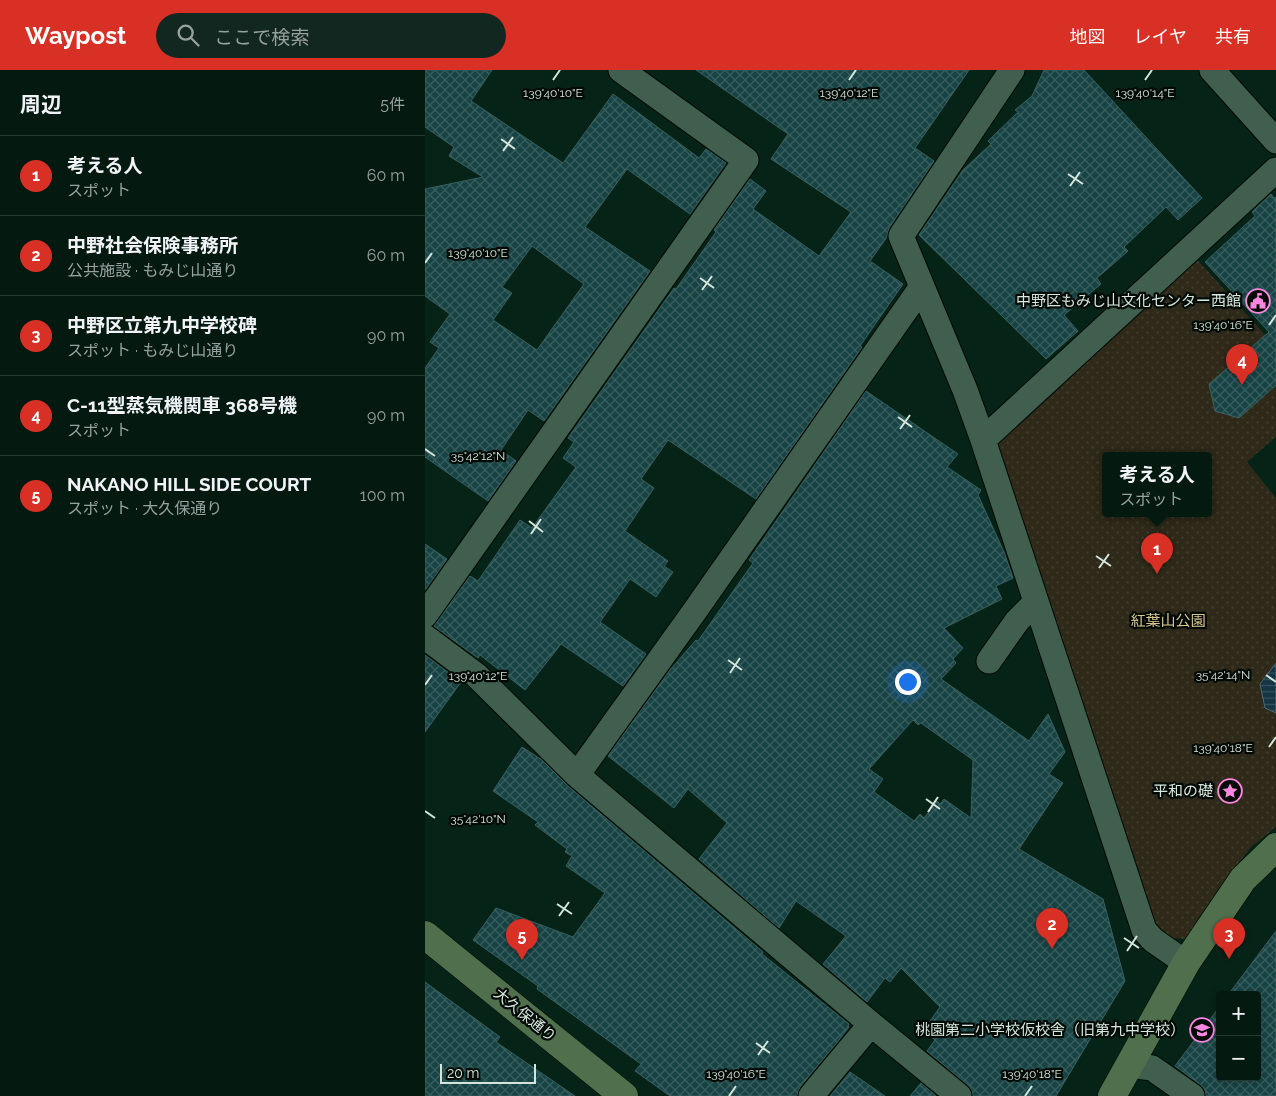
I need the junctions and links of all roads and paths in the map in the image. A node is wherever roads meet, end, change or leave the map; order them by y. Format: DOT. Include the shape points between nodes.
graph roads {
  1 [pos="621,70"];
  2 [pos="1012,70"];
  3 [pos="1213,70"];
  4 [pos="1276,141"];
  5 [pos="1276,170"];
  6 [pos="921,288"];
  7 [pos="983,440"];
  8 [pos="1036,602"];
  9 [pos="425,615"];
  10 [pos="425,637"];
  11 [pos="989,661"];
  12 [pos="577,775"];
  13 [pos="1276,846"];
  14 [pos="425,935"];
  15 [pos="1186,963"];
  16 [pos="871,1024"];
  17 [pos="1131,1065"];
  18 [pos="624,1096"];
  19 [pos="811,1096"];
  20 [pos="959,1096"];
  21 [pos="1112,1096"];
  22 [pos="1192,1096"];
  1 -- 9 [label="street" via="747,160"];
  2 -- 6 [label="street" via="901,236"];
  3 -- 4 [label="street"];
  5 -- 7 [label="street"];
  6 -- 7 [label="street"];
  6 -- 12 [label="street"];
  7 -- 8 [label="street"];
  8 -- 11 [label="street" via="1017,621"];
  8 -- 15 [label="street" via="1144,930"];
  10 -- 12 [label="street" via="476,676"];
  12 -- 16 [label="street"];
  13 -- 15 [label="street" via="1243,879"];
  14 -- 18 [label="street, 大久保通り"];
  15 -- 17 [label="street"];
  16 -- 19 [label="street"];
  16 -- 20 [label="street"];
  17 -- 21 [label="street"];
  17 -- 22 [label="street" via="1152,1068"];
}
